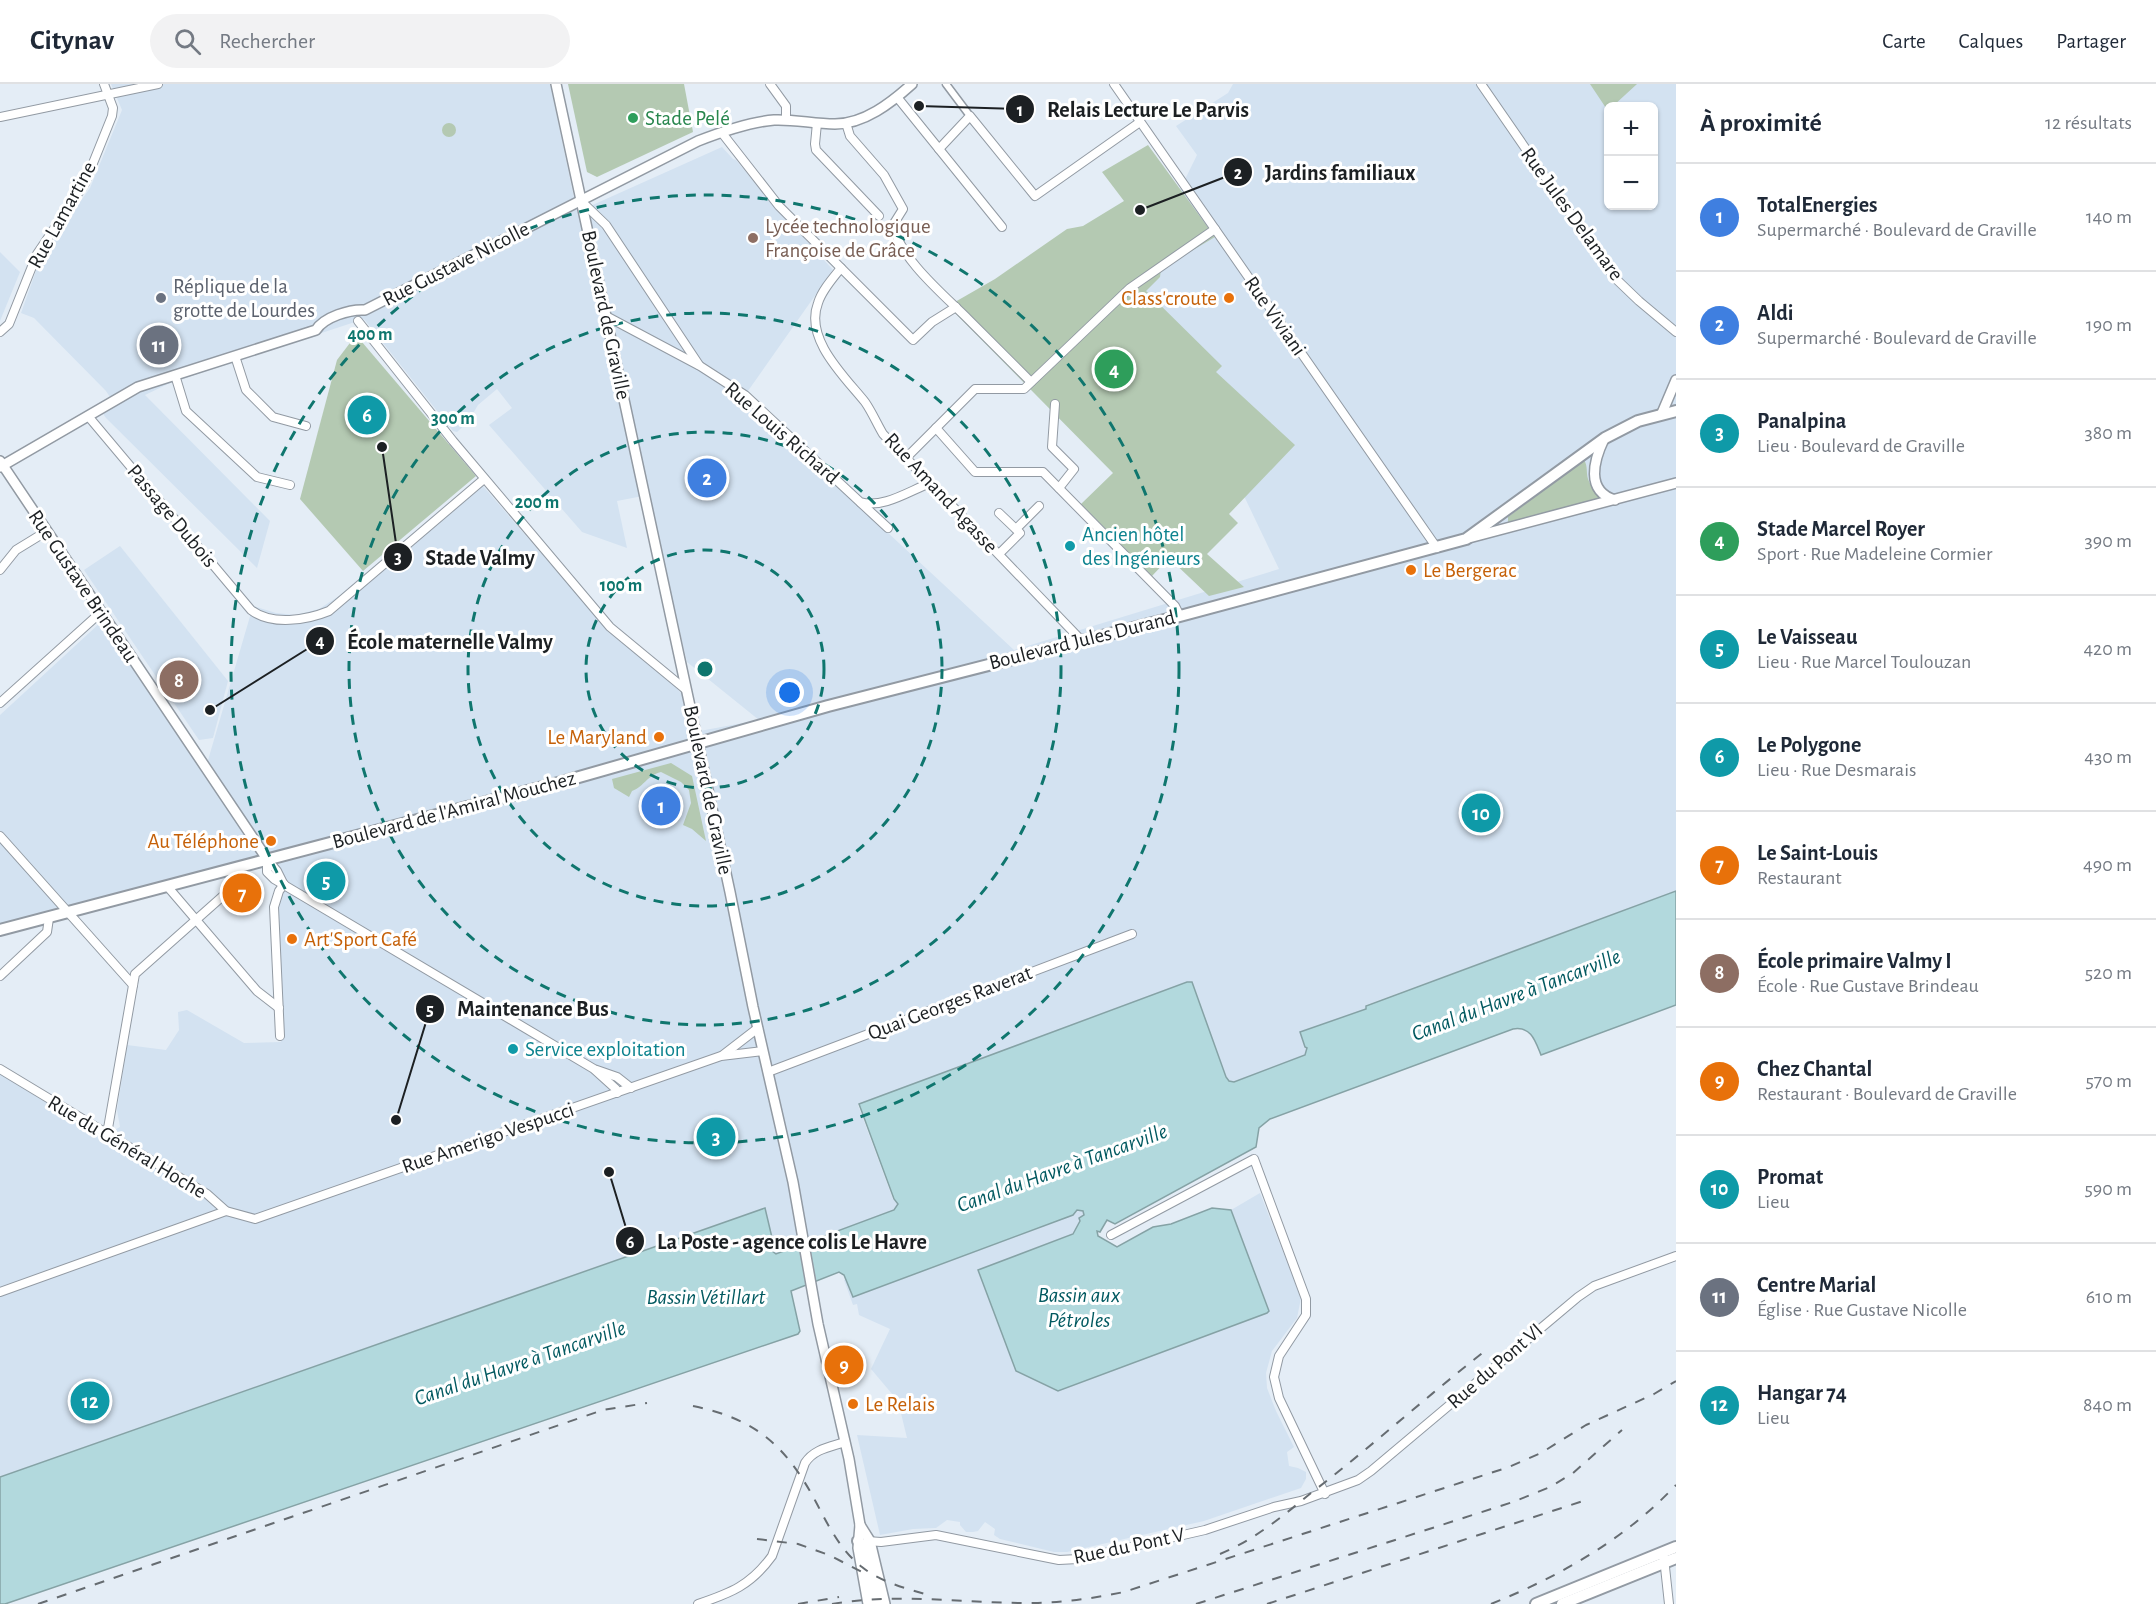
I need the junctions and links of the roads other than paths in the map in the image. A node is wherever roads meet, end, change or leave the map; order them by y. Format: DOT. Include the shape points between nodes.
graph roads {
  1 [pos="104,84"];
  2 [pos="158,84"];
  3 [pos="556,84"];
  4 [pos="770,84"];
  5 [pos="912,84"];
  6 [pos="946,84"];
  7 [pos="1114,84"];
  8 [pos="1481,84"];
  9 [pos="109,94"];
  10 [pos="897,97"];
  11 [pos="970,116"];
  12 [pos="0,117"];
  13 [pos="786,119"];
  14 [pos="1140,122"];
  15 [pos="817,123"];
  16 [pos="846,123"];
  17 [pos="722,133"];
  18 [pos="939,149"];
  19 [pos="581,202"];
  20 [pos="879,216"];
  21 [pos="1002,227"];
  22 [pos="1215,229"];
  23 [pos="841,268"];
  24 [pos="956,307"];
  25 [pos="606,316"];
  26 [pos="358,321"];
  27 [pos="0,332"];
  28 [pos="1676,332"];
  29 [pos="235,356"];
  30 [pos="700,366"];
  31 [pos="175,375"];
  32 [pos="1676,380"];
  33 [pos="1031,382"];
  34 [pos="1055,404"];
  35 [pos="1676,411"];
  36 [pos="1662,413"];
  37 [pos="88,416"];
  38 [pos="306,426"];
  39 [pos="936,428"];
  40 [pos="1605,438"];
  41 [pos="906,458"];
  42 [pos="1,465"];
  43 [pos="484,479"];
  44 [pos="930,483"];
  45 [pos="1676,483"];
  46 [pos="290,485"];
  47 [pos="1059,488"];
  48 [pos="1615,500"];
  49 [pos="860,502"];
  50 [pos="1039,506"];
  51 [pos="999,513"];
  52 [pos="888,528"];
  53 [pos="1016,529"];
  54 [pos="47,531"];
  55 [pos="1466,539"];
  56 [pos="1437,548"];
  57 [pos="999,554"];
  58 [pos="0,570"];
  59 [pos="100,613"];
  60 [pos="1180,616"];
  61 [pos="1082,641"];
  62 [pos="686,689"];
  63 [pos="0,703"];
  64 [pos="698,743"];
  65 [pos="0,836"];
  66 [pos="267,860"];
  67 [pos="284,884"];
  68 [pos="167,886"];
  69 [pos="233,887"];
  70 [pos="65,909"];
  71 [pos="49,918"];
  72 [pos="196,920"];
  73 [pos="0,930"];
  74 [pos="1132,934"];
  75 [pos="0,976"];
  76 [pos="133,985"];
  77 [pos="279,1008"];
  78 [pos="758,1028"];
  79 [pos="280,1036"];
  80 [pos="763,1051"];
  81 [pos="721,1056"];
  82 [pos="0,1069"];
  83 [pos="594,1069"];
  84 [pos="768,1072"];
  85 [pos="631,1088"];
  86 [pos="617,1093"];
  87 [pos="107,1134"];
  88 [pos="226,1211"];
  89 [pos="255,1219"];
  90 [pos="1111,1235"];
  91 [pos="1676,1256"];
  92 [pos="0,1292"];
  93 [pos="845,1442"];
  94 [pos="1325,1494"];
  95 [pos="864,1541"];
  96 [pos="1676,1547"];
  97 [pos="1664,1557"];
  98 [pos="1676,1558"];
  99 [pos="698,1604"];
  100 [pos="867,1604"];
  101 [pos="876,1604"];
  102 [pos="885,1604"];
  103 [pos="1536,1604"];
  104 [pos="1562,1604"];
  105 [pos="1669,1604"];
  1 -- 9 [label="street"];
  2 -- 9 [label="street"];
  3 -- 19 [label="street, Boulevard de Graville"];
  4 -- 13 [label="street" via="786,106"];
  5 -- 10 [label="street"];
  6 -- 11 [label="street"];
  7 -- 14 [label="street, Rue Viviani"];
  8 -- 28 [label="street, Rue Jules Delamare" via="1615,278"];
  9 -- 12 [label="street"];
  9 -- 27 [label="street, Rue Lamartine" via="112,116 85,183 37,254 9,324"];
  10 -- 16 [label="street"];
  10 -- 18 [label="street"];
  11 -- 14 [label="street" via="1035,196"];
  11 -- 18 [label="street"];
  13 -- 15 [label="street, Rue Gustave Nicolle"];
  13 -- 17 [label="street, Rue Gustave Nicolle"];
  14 -- 22 [label="street, Rue Viviani"];
  15 -- 16 [label="street, Rue Gustave Nicolle"];
  15 -- 20 [label="street" via="816,150"];
  16 -- 24 [label="street" via="848,132 884,175 903,209 893,225 907,254"];
  17 -- 19 [label="street, Rue Gustave Nicolle" via="667,155"];
  17 -- 23 [label="street" via="779,206"];
  18 -- 21 [label="street"];
  19 -- 25 [label="street, Boulevard de Graville"];
  19 -- 29 [label="street, Rue Gustave Nicolle" via="367,309 355,310 320,323 316,330"];
  19 -- 30 [label="street" via="606,225"];
  22 -- 33 [label="street" via="1130,288"];
  22 -- 56 [label="street, Rue Viviani"];
  23 -- 24 [label="street" via="913,339"];
  23 -- 41 [label="street, Rue Amand Agasse" via="817,303 815,316 820,339 884,434"];
  24 -- 33 [label="street"];
  25 -- 30 [label="street, Rue Louis Richard"];
  25 -- 62 [label="street, Boulevard de Graville"];
  26 -- 43 [label="street"];
  29 -- 31 [label="street, Rue Gustave Nicolle"];
  29 -- 38 [label="street" via="246,390 273,417"];
  30 -- 49 [label="street, Rue Louis Richard" via="745,395"];
  31 -- 37 [label="street, Rue Gustave Nicolle" via="138,387"];
  31 -- 46 [label="street" via="186,411 257,477"];
  32 -- 36 [label="street"];
  33 -- 39 [label="street" via="1024,389 975,389"];
  34 -- 47 [label="street" via="1052,447 1074,469"];
  35 -- 36 [label="main road, Boulevard Jules Durand"];
  36 -- 40 [label="main road, Boulevard Jules Durand"];
  37 -- 42 [label="street, Rue Gustave Nicolle"];
  37 -- 43 [label="street, Passage Dubois" via="257,615 299,621 329,611"];
  39 -- 41 [label="street"];
  39 -- 47 [label="street" via="975,472 1043,472"];
  40 -- 48 [label="street" via="1593,467 1601,492"];
  40 -- 55 [label="main road, Boulevard Jules Durand"];
  41 -- 44 [label="street, Rue Amand Agasse"];
  42 -- 54 [label="street, Rue Gustave Brindeau"];
  43 -- 62 [label="street" via="610,627"];
  44 -- 49 [label="street" via="884,502"];
  44 -- 57 [label="street, Rue Amand Agasse"];
  45 -- 48 [label="street, Boulevard Jules Durand"];
  47 -- 60 [label="street" via="1175,606"];
  48 -- 55 [label="street, Boulevard Jules Durand"];
  49 -- 52 [label="street, Rue Louis Richard"];
  50 -- 53 [label="street"];
  51 -- 53 [label="street"];
  53 -- 57 [label="street" via="1020,533"];
  54 -- 58 [label="street" via="16,550"];
  54 -- 59 [label="street, Rue Gustave Brindeau"];
  55 -- 56 [label="main road, Boulevard Jules Durand"];
  56 -- 60 [label="main road, Boulevard Jules Durand"];
  57 -- 61 [label="street, Rue Amand Agasse"];
  59 -- 63 [label="street"];
  59 -- 66 [label="street, Rue Gustave Brindeau"];
  60 -- 61 [label="main road, Boulevard Jules Durand"];
  61 -- 64 [label="main road, Boulevard Jules Durand"];
  62 -- 64 [label="street, Boulevard de Graville"];
  64 -- 66 [label="main road, Boulevard de l'Amiral Mouchez"];
  64 -- 78 [label="street, Boulevard de Graville"];
  65 -- 70 [label="street"];
  66 -- 67 [label="street"];
  66 -- 68 [label="main road, Boulevard de l'Amiral Mouchez"];
  67 -- 77 [label="street" via="274,907"];
  67 -- 83 [label="street"];
  68 -- 70 [label="main road, Boulevard de l'Amiral Mouchez"];
  68 -- 72 [label="street"];
  69 -- 72 [label="street"];
  70 -- 71 [label="main road, Boulevard de l'Amiral Mouchez"];
  70 -- 76 [label="street"];
  71 -- 73 [label="main road, Boulevard de l'Amiral Mouchez"];
  71 -- 75 [label="street" via="47,932"];
  72 -- 76 [label="street" via="135,974"];
  72 -- 77 [label="street" via="257,991"];
  74 -- 84 [label="street, Quai Georges Raverat"];
  76 -- 87 [label="street"];
  77 -- 79 [label="street"];
  78 -- 80 [label="street, Boulevard de Graville"];
  78 -- 81 [label="street, Rue Amerigo Vespucci"];
  80 -- 81 [label="street, Rue Amerigo Vespucci"];
  80 -- 84 [label="street, Boulevard de Graville"];
  81 -- 85 [label="street, Rue Amerigo Vespucci"];
  82 -- 87 [label="street, Rue du Général Hoche"];
  83 -- 85 [label="street" via="617,1077"];
  83 -- 86 [label="street"];
  84 -- 93 [label="street, Boulevard de Graville"];
  85 -- 86 [label="street, Rue Amerigo Vespucci"];
  86 -- 89 [label="street, Rue Amerigo Vespucci"];
  87 -- 88 [label="street, Rue du Général Hoche" via="207,1194"];
  88 -- 89 [label="street, Rue du Général Hoche"];
  88 -- 92 [label="street"];
  90 -- 94 [label="street" via="1254,1159 1307,1307 1306,1315 1279,1356 1274,1377 1279,1398"];
  91 -- 94 [label="street, Rue du Pont VI" via="1594,1286 1371,1471"];
  93 -- 95 [label="street"];
  93 -- 99 [label="street" via="809,1456 772,1556 762,1569 748,1583"];
  94 -- 95 [label="street, Rue du Pont V" via="1205,1530 1078,1559 1059,1560 936,1535"];
  95 -- 100 [label="street"];
  95 -- 101 [label="main road"];
  95 -- 102 [label="street"];
  96 -- 97 [label="main road"];
  97 -- 98 [label="main road"];
  97 -- 103 [label="main road"];
  97 -- 104 [label="main road"];
  97 -- 105 [label="street"];
}
